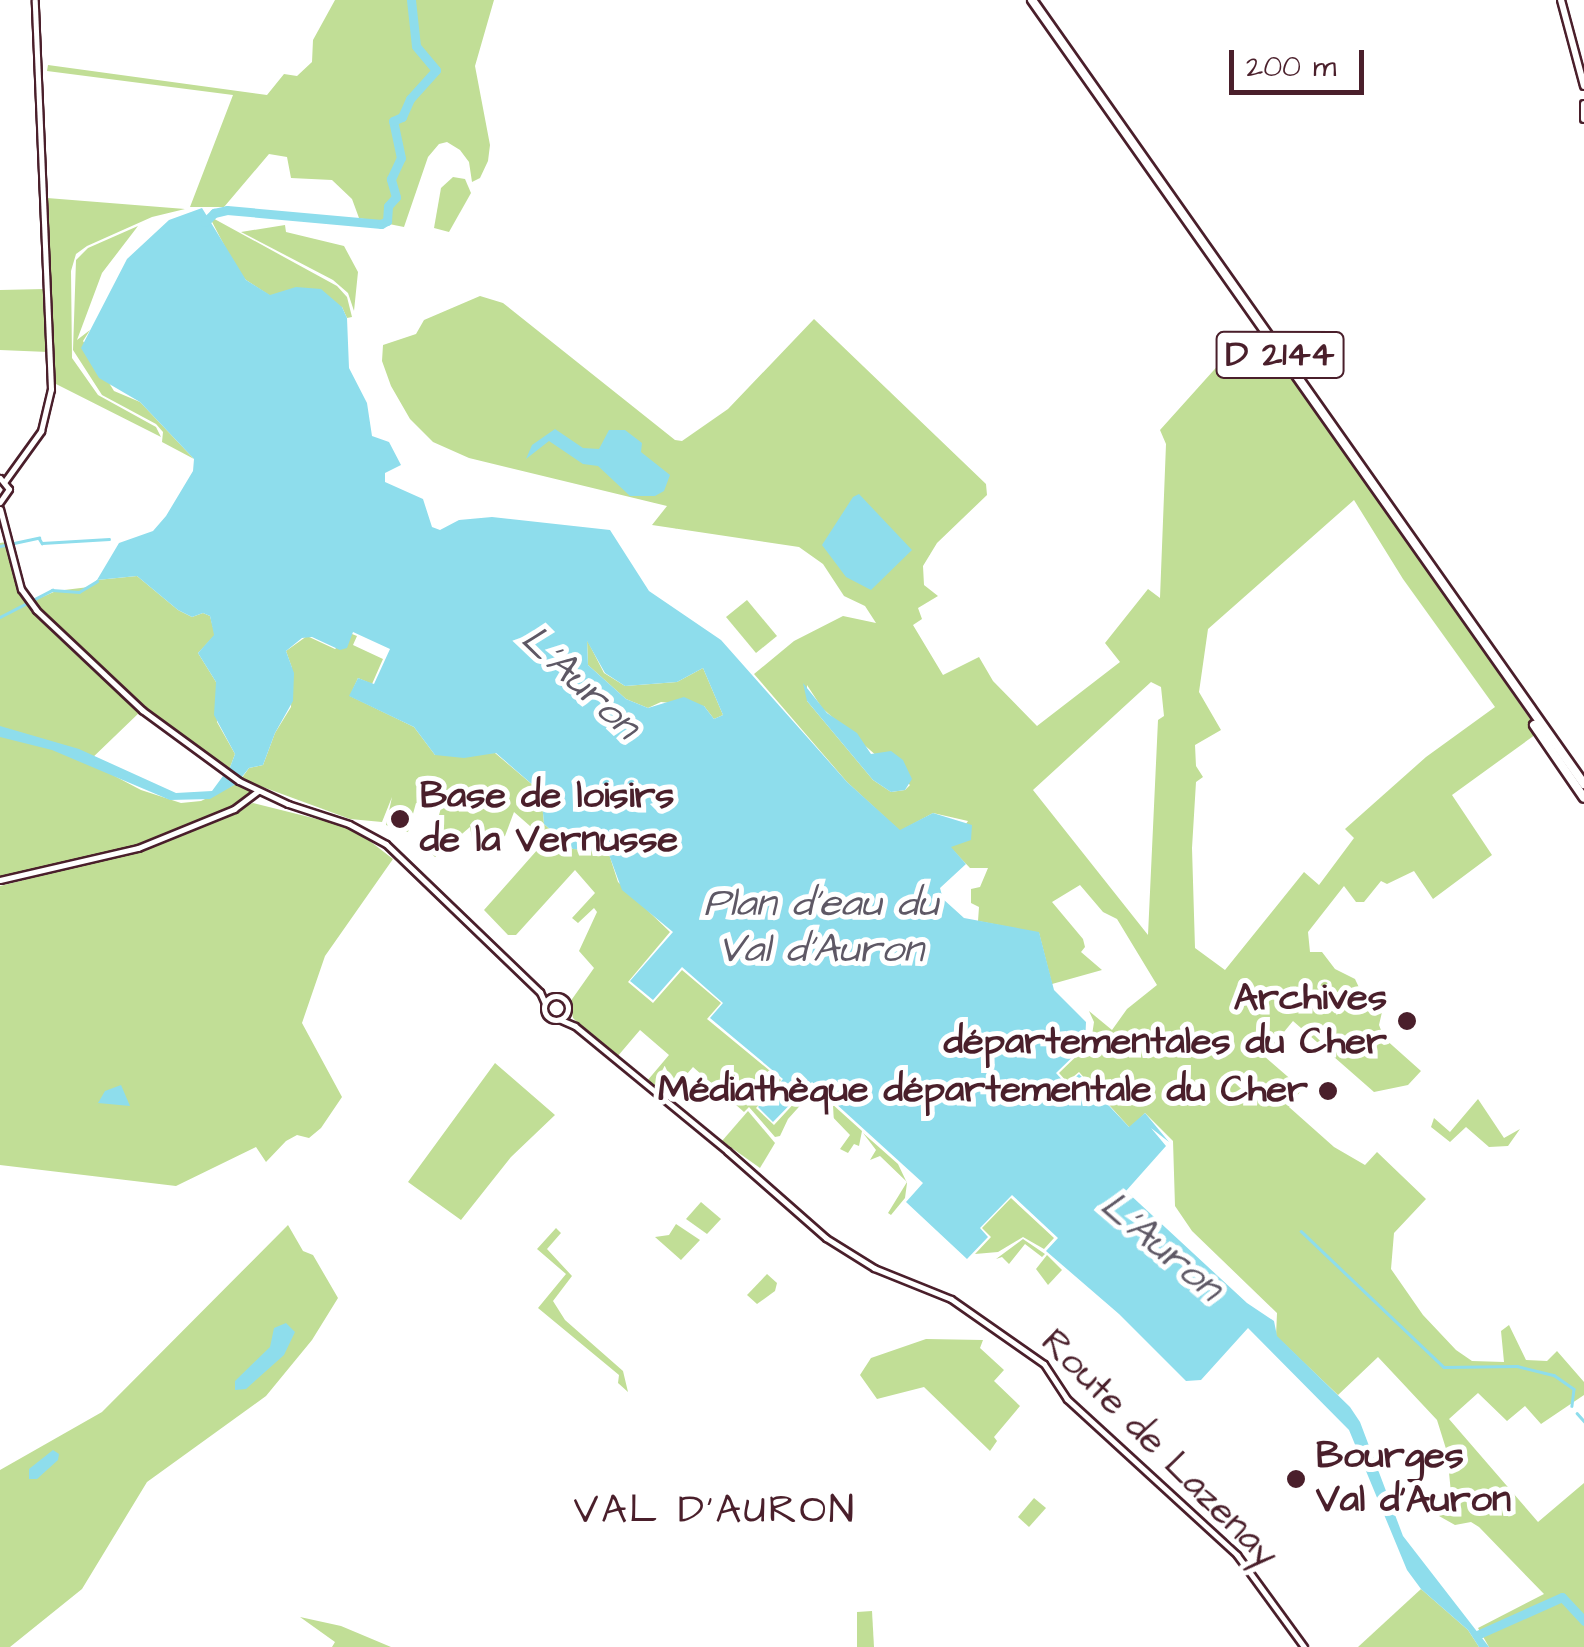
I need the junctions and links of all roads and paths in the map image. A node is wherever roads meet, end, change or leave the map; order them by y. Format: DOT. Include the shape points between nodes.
graph roads {
  1 [pos="35,0"];
  2 [pos="1032,0"];
  3 [pos="1561,0"];
  4 [pos="1584,86"];
  5 [pos="1584,104"];
  6 [pos="1584,119"];
  7 [pos="3,480"];
  8 [pos="0,506"];
  9 [pos="1581,784"];
  10 [pos="258,790"];
  11 [pos="1584,798"];
  12 [pos="0,880"];
  13 [pos="540,992"];
  14 [pos="552,996"];
  15 [pos="545,1003"];
  16 [pos="568,1012"];
  17 [pos="561,1020"];
  18 [pos="575,1026"];
  19 [pos="1304,1647"];
  1 -- 7 [label="street" via="51,389 41,431 26,459"];
  2 -- 9 [label="main road, D 2144"];
  3 -- 4 [label="main road"];
  5 -- 6 [label="main road"];
  7 -- 8 [label="street" via="8,494"];
  8 -- 10 [label="street" via="13,572 36,610 142,710"];
  9 -- 11 [label="main road, D 2144"];
  10 -- 12 [label="street" via="234,810 138,848"];
  10 -- 13 [label="street" via="386,844"];
  13 -- 14 [label="street"];
  13 -- 15 [label="street"];
  14 -- 15 [label="street"];
  14 -- 16 [label="street" via="565,999"];
  15 -- 17 [label="street" via="548,1018"];
  16 -- 17 [label="street"];
  16 -- 18 [label="street, Route de Lazenay"];
  17 -- 18 [label="street, Route de Lazenay"];
  18 -- 19 [label="street, Route de Lazenay" via="826,1238 874,1268 951,1298 1034,1356 1072,1404 1229,1546"];
}
